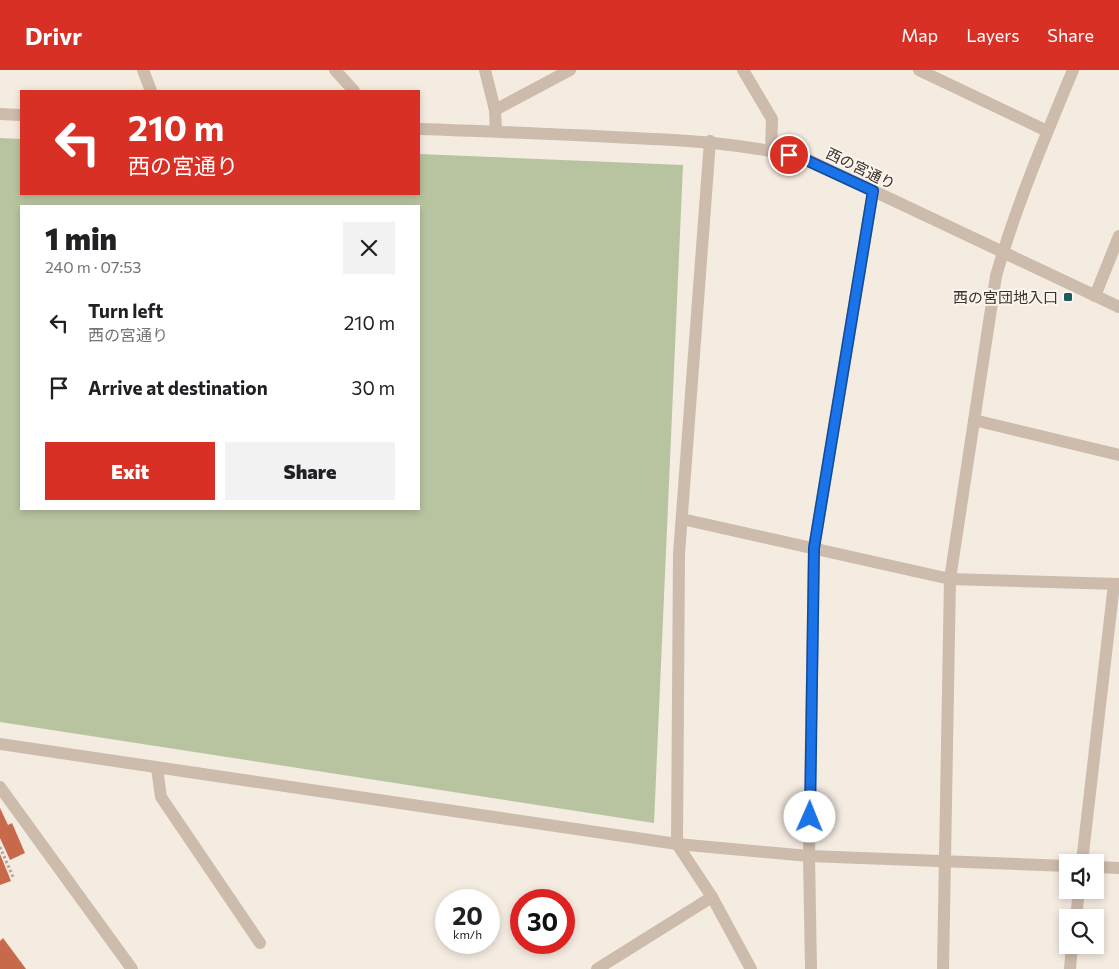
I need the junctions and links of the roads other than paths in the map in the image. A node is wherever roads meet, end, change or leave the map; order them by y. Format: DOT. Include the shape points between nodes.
graph roads {
  1 [pos="143,70"];
  2 [pos="335,70"];
  3 [pos="485,70"];
  4 [pos="570,70"];
  5 [pos="743,70"];
  6 [pos="919,70"];
  7 [pos="1073,70"];
  8 [pos="151,90"];
  9 [pos="353,90"];
  10 [pos="495,110"];
  11 [pos="0,114"];
  12 [pos="20,115"];
  13 [pos="420,130"];
  14 [pos="496,131"];
  15 [pos="1047,131"];
  16 [pos="710,141"];
  17 [pos="771,150"];
  18 [pos="873,191"];
  19 [pos="1119,236"];
  20 [pos="1002,253"];
  21 [pos="1095,296"];
  22 [pos="1119,307"];
  23 [pos="974,420"];
  24 [pos="1119,455"];
  25 [pos="682,519"];
  26 [pos="814,548"];
  27 [pos="950,579"];
  28 [pos="1117,584"];
  29 [pos="0,744"];
  30 [pos="157,768"];
  31 [pos="0,787"];
  32 [pos="677,844"];
  33 [pos="1083,854"];
  34 [pos="809,856"];
  35 [pos="945,861"];
  36 [pos="1059,866"];
  37 [pos="1104,867"];
  38 [pos="1119,868"];
  39 [pos="712,897"];
  40 [pos="260,943"];
  41 [pos="1071,954"];
  42 [pos="132,969"];
  43 [pos="596,969"];
  44 [pos="751,969"];
  45 [pos="811,969"];
  46 [pos="943,969"];
  47 [pos="1070,969"];
  1 -- 8 [label="street"];
  2 -- 9 [label="street"];
  3 -- 10 [label="street"];
  4 -- 10 [label="street"];
  5 -- 17 [label="street" via="772,119"];
  6 -- 15 [label="street"];
  7 -- 15 [label="street"];
  10 -- 14 [label="street"];
  11 -- 12 [label="street"];
  13 -- 14 [label="street, 西の宮通り"];
  14 -- 16 [label="street, 西の宮通り"];
  15 -- 20 [label="street"];
  16 -- 17 [label="street, 西の宮通り"];
  16 -- 25 [label="street"];
  17 -- 18 [label="street, 西の宮通り" via="806,160"];
  18 -- 20 [label="street, 西の宮通り"];
  18 -- 26 [label="street"];
  19 -- 21 [label="street"];
  20 -- 21 [label="street, 西の宮通り"];
  20 -- 23 [label="street"];
  21 -- 22 [label="street, 西の宮通り"];
  23 -- 24 [label="street"];
  23 -- 27 [label="street"];
  25 -- 26 [label="street"];
  25 -- 32 [label="street"];
  26 -- 27 [label="street"];
  26 -- 34 [label="street"];
  27 -- 28 [label="street"];
  27 -- 35 [label="street"];
  28 -- 33 [label="street"];
  29 -- 30 [label="street"];
  30 -- 32 [label="street"];
  30 -- 40 [label="street" via="161,797"];
  31 -- 42 [label="street"];
  32 -- 34 [label="street"];
  32 -- 39 [label="street"];
  34 -- 35 [label="street"];
  34 -- 45 [label="street"];
  35 -- 36 [label="street"];
  35 -- 46 [label="street"];
  37 -- 38 [label="street"];
  39 -- 43 [label="street"];
  39 -- 44 [label="street"];
  41 -- 47 [label="street"];
}
